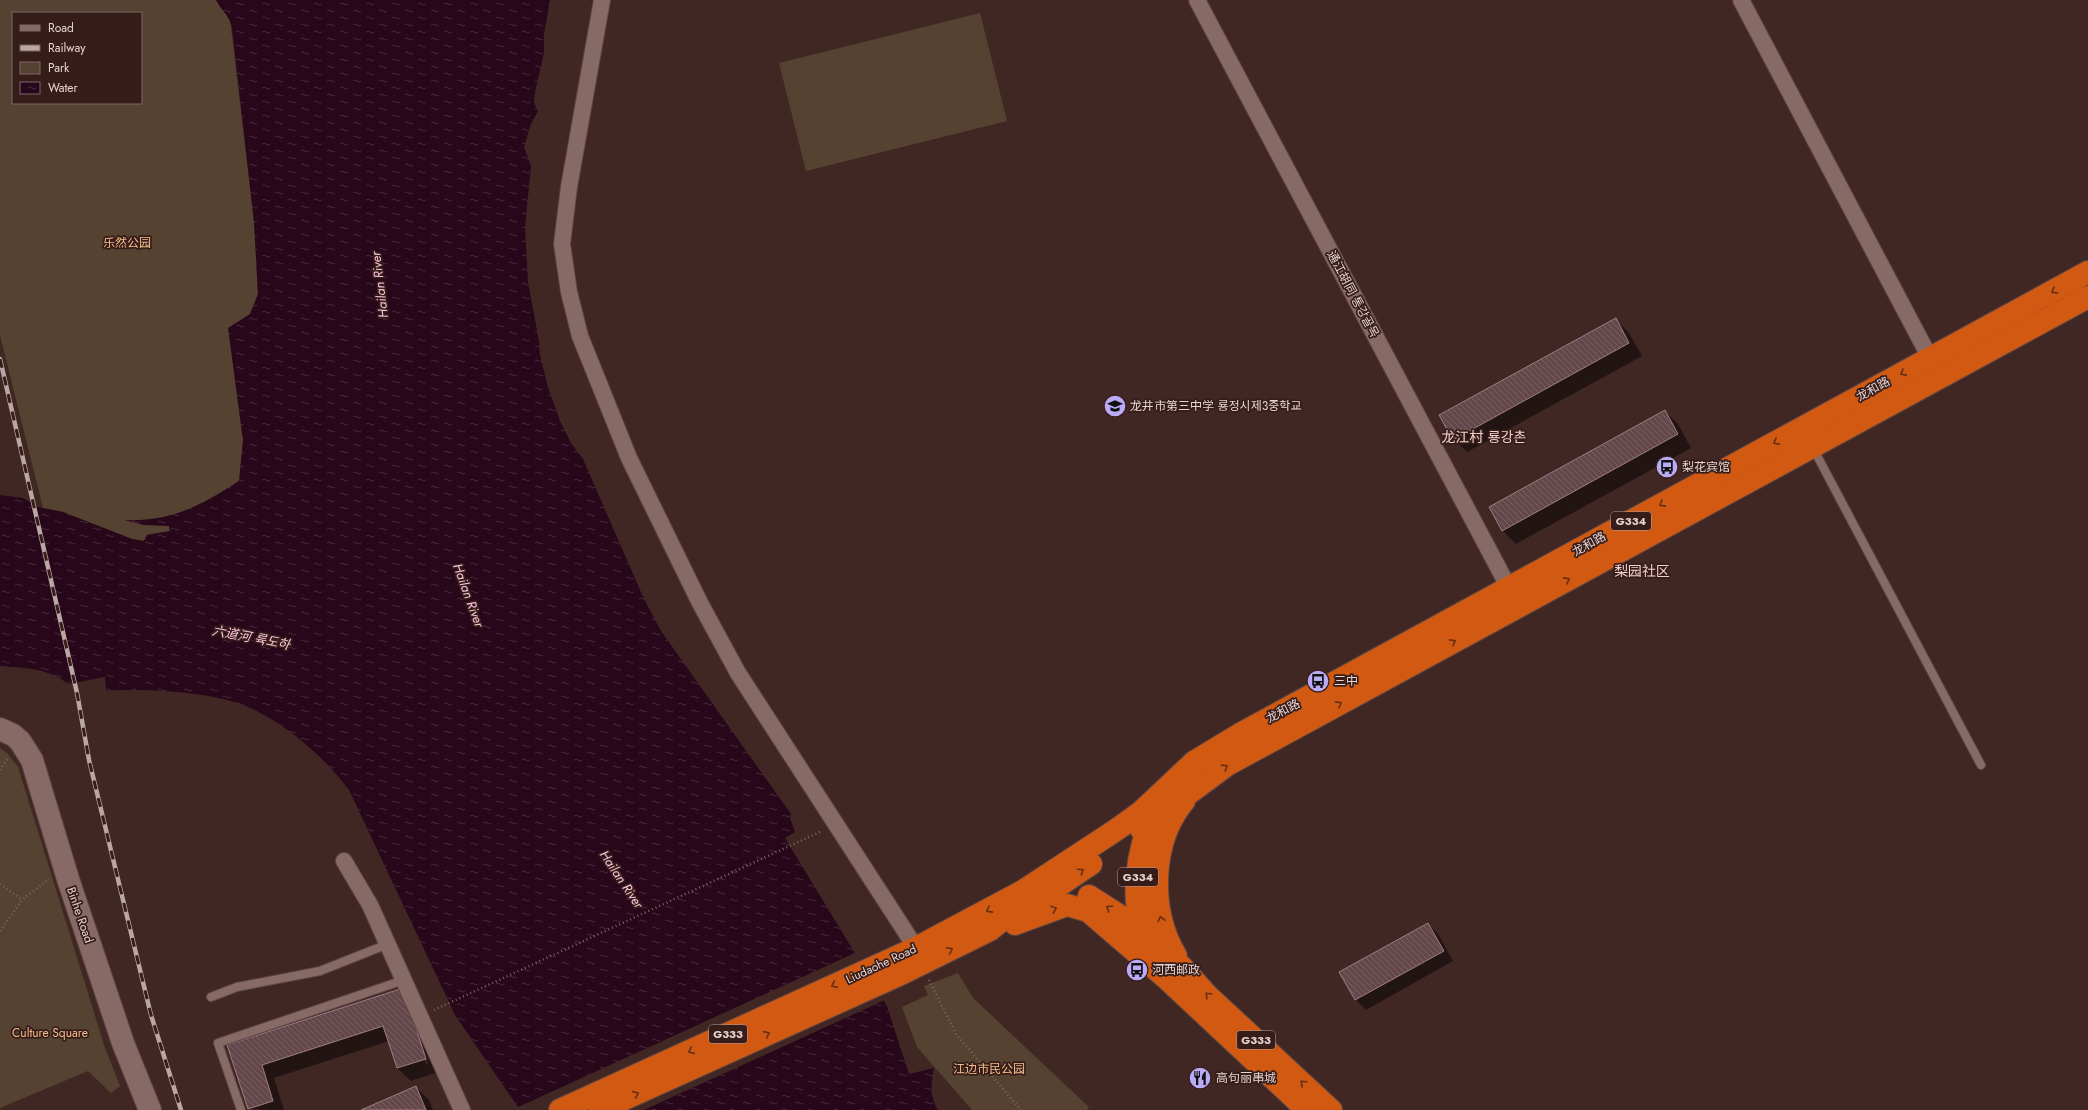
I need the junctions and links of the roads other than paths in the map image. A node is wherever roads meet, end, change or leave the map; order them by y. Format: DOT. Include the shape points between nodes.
graph roads {
  1 [pos="602,0"];
  2 [pos="1197,0"];
  3 [pos="1741,0"];
  4 [pos="2088,272"];
  5 [pos="2088,297"];
  6 [pos="1930,358"];
  7 [pos="1808,437"];
  8 [pos="1509,588"];
  9 [pos="0,729"];
  10 [pos="1981,765"];
  11 [pos="1185,783"];
  12 [pos="1150,822"];
  13 [pos="344,861"];
  14 [pos="1057,887"];
  15 [pos="1023,891"];
  16 [pos="990,930"];
  17 [pos="1142,930"];
  18 [pos="388,944"];
  19 [pos="919,956"];
  20 [pos="899,965"];
  21 [pos="1175,973"];
  22 [pos="404,980"];
  23 [pos="211,997"];
  24 [pos="150,1110"];
  25 [pos="241,1110"];
  26 [pos="462,1110"];
  27 [pos="560,1110"];
  28 [pos="600,1110"];
  29 [pos="1307,1110"];
  30 [pos="1331,1110"];
  1 -- 19 [label="street" via="569,186 562,244 569,292 580,336 629,458 700,603 738,673 837,824"];
  2 -- 8 [label="street, 通江胡同 통강골목"];
  3 -- 6 [label="street"];
  4 -- 6 [label="highway, 龙和路 / G334, one-way"];
  5 -- 7 [label="highway, 龙和路 / G334"];
  6 -- 7 [label="highway, 龙和路 / G334, one-way"];
  7 -- 8 [label="highway, 龙和路 / G334, one-way"];
  7 -- 10 [label="lane"];
  11 -- 7 [label="highway, 龙和路 / G334, one-way" via="1227,765"];
  8 -- 11 [label="highway, 龙和路 / G334" via="1207,753"];
  9 -- 24 [label="street, Binhe Road" via="20,741 32,760 64,868 123,1043"];
  11 -- 12 [label="highway, G334"];
  11 -- 15 [label="highway, Liudaohe Road"];
  21 -- 11 [label="highway, G334, one-way" via="1159,911 1157,879 1162,849 1179,807"];
  14 -- 12 [label="highway, Liudaohe Road, one-way"];
  12 -- 17 [label="highway, G334" via="1138,869 1138,903"];
  13 -- 18 [label="street" via="370,904"];
  14 -- 15 [label="highway"];
  14 -- 16 [label="highway, Liudaohe Road" via="1007,916"];
  17 -- 14 [label="highway, one-way" via="1088,895"];
  15 -- 19 [label="highway, Liudaohe Road / G333, one-way"];
  19 -- 16 [label="highway, Liudaohe Road / G333, one-way"];
  16 -- 21 [label="highway, one-way" via="1012,925 1058,907 1077,907 1098,917"];
  17 -- 21 [label="highway, G334" via="1156,962"];
  18 -- 22 [label="street"];
  18 -- 23 [label="lane" via="320,971 237,987"];
  19 -- 20 [label="highway, Liudaohe Road / G333"];
  20 -- 27 [label="highway, Liudaohe Road / G333, one-way"];
  28 -- 20 [label="highway, Liudaohe Road / G333, one-way"];
  21 -- 29 [label="highway, G333"];
  30 -- 21 [label="highway, G333, one-way" via="1207,995"];
  22 -- 25 [label="lane" via="218,1042"];
  22 -- 26 [label="street"];
}
